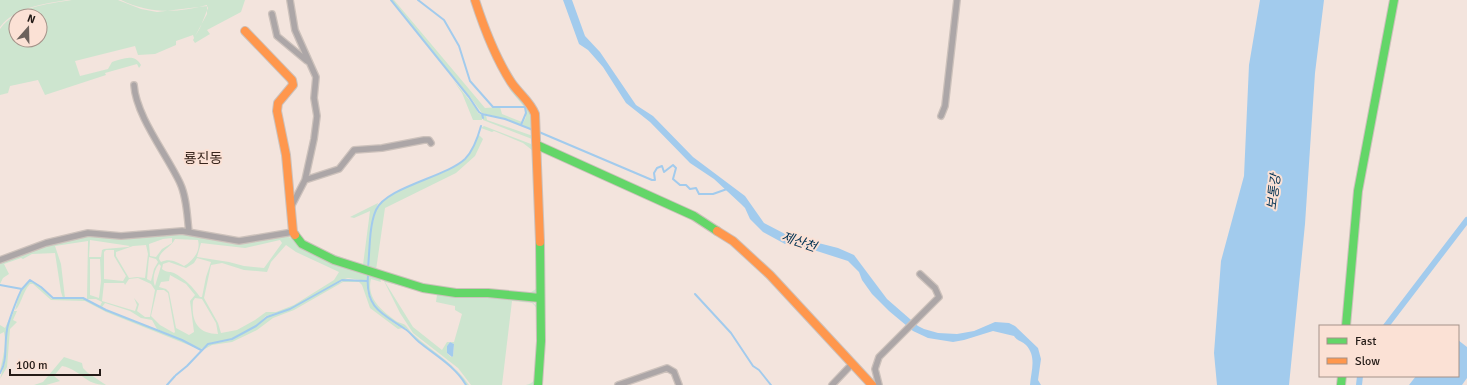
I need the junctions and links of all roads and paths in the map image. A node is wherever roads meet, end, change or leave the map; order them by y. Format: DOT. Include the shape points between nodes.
graph roads {
  1 [pos="290,0"];
  2 [pos="475,0"];
  3 [pos="957,0"];
  4 [pos="1394,0"];
  5 [pos="272,14"];
  6 [pos="245,31"];
  7 [pos="309,63"];
  8 [pos="134,85"];
  9 [pos="941,116"];
  10 [pos="431,143"];
  11 [pos="537,145"];
  12 [pos="305,180"];
  13 [pos="290,209"];
  14 [pos="189,232"];
  15 [pos="293,232"];
  16 [pos="0,260"];
  17 [pos="920,274"];
  18 [pos="540,298"];
  19 [pos="1346,325"];
  20 [pos="852,364"];
  21 [pos="538,385"];
  22 [pos="618,385"];
  23 [pos="679,385"];
  24 [pos="832,385"];
  25 [pos="872,385"];
  26 [pos="879,385"];
  1 -- 7 [label="street" via="295,30"];
  2 -- 11 [label="street" via="504,70 515,88 533,106"];
  3 -- 9 [label="street" via="945,106"];
  4 -- 19 [label="street" via="1358,191"];
  5 -- 7 [label="street" via="277,36"];
  6 -- 13 [label="street" via="292,80 293,85 278,103 277,111 286,155"];
  7 -- 12 [label="street" via="316,77 316,124"];
  8 -- 14 [label="street" via="146,121 185,195"];
  10 -- 12 [label="street" via="424,140 354,150 339,169"];
  11 -- 18 [label="street"];
  11 -- 20 [label="street" via="694,216 733,241 770,275"];
  12 -- 13 [label="street"];
  13 -- 15 [label="street"];
  14 -- 15 [label="street" via="239,242"];
  14 -- 16 [label="street" via="176,230 121,236 82,234 46,243"];
  15 -- 18 [label="street" via="302,244 334,260 400,282 442,291"];
  17 -- 26 [label="street" via="935,288 939,297 879,357 875,369"];
  18 -- 21 [label="street"];
  20 -- 24 [label="street"];
  20 -- 25 [label="street"];
  22 -- 23 [label="street" via="667,368 674,372"];
}
